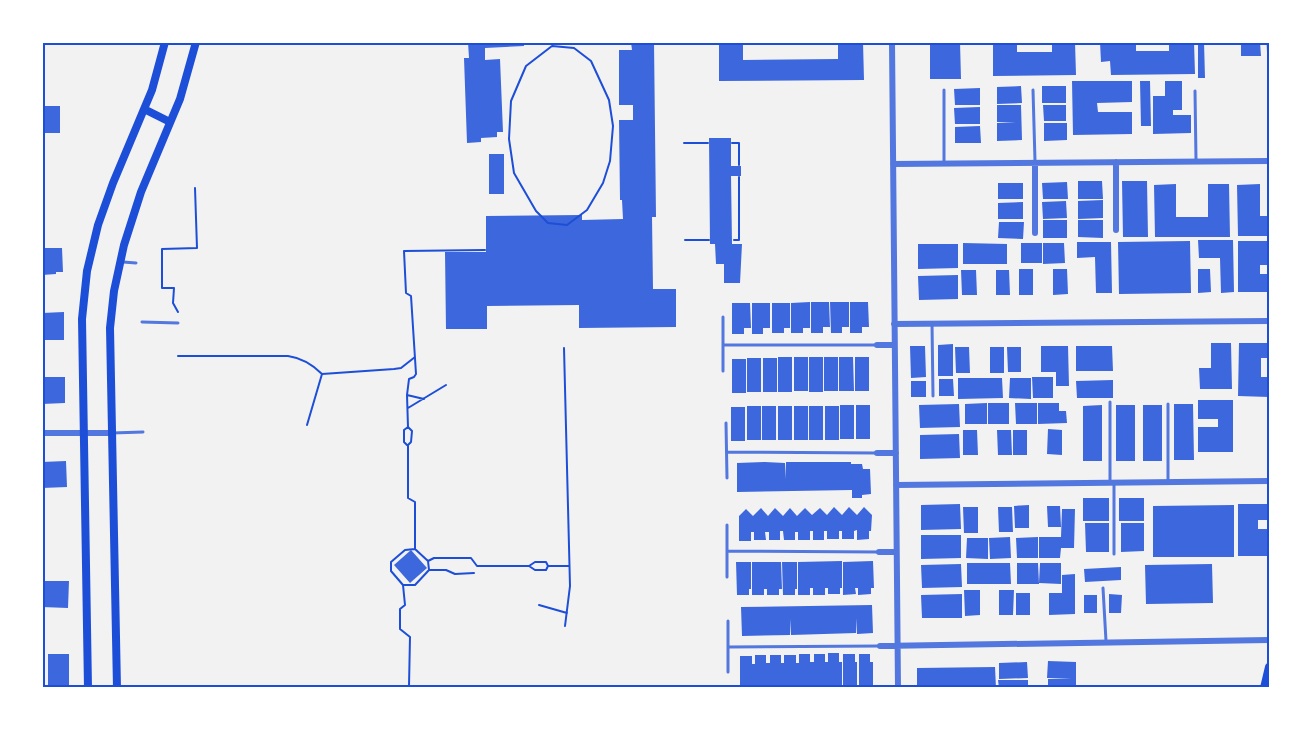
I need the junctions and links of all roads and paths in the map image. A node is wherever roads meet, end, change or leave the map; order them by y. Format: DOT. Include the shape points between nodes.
graph roads {
  1 [pos="165,42"];
  2 [pos="196,42"];
  3 [pos="560,42"];
  4 [pos="892,42"];
  5 [pos="1268,42"];
  6 [pos="560,47"];
  7 [pos="1269,63"];
  8 [pos="944,90"];
  9 [pos="1033,90"];
  10 [pos="1195,91"];
  11 [pos="144,109"];
  12 [pos="170,122"];
  13 [pos="684,143"];
  14 [pos="708,143"];
  15 [pos="732,143"];
  16 [pos="1269,161"];
  17 [pos="1116,162"];
  18 [pos="1196,162"];
  19 [pos="1035,163"];
  20 [pos="893,164"];
  21 [pos="945,164"];
  22 [pos="739,165"];
  23 [pos="739,177"];
  24 [pos="195,188"];
  25 [pos="1116,230"];
  26 [pos="1035,233"];
  27 [pos="685,240"];
  28 [pos="709,240"];
  29 [pos="734,240"];
  30 [pos="485,250"];
  31 [pos="120,261"];
  32 [pos="136,263"];
  33 [pos="178,312"];
  34 [pos="723,317"];
  35 [pos="1269,321"];
  36 [pos="142,322"];
  37 [pos="178,323"];
  38 [pos="932,323"];
  39 [pos="894,324"];
  40 [pos="723,345"];
  41 [pos="877,345"];
  42 [pos="894,345"];
  43 [pos="564,348"];
  44 [pos="178,356"];
  45 [pos="415,357"];
  46 [pos="723,371"];
  47 [pos="322,374"];
  48 [pos="446,385"];
  49 [pos="407,395"];
  50 [pos="933,396"];
  51 [pos="424,399"];
  52 [pos="1110,402"];
  53 [pos="1168,404"];
  54 [pos="408,408"];
  55 [pos="726,423"];
  56 [pos="307,425"];
  57 [pos="408,427"];
  58 [pos="143,432"];
  59 [pos="42,433"];
  60 [pos="84,433"];
  61 [pos="112,433"];
  62 [pos="408,445"];
  63 [pos="727,452"];
  64 [pos="877,453"];
  65 [pos="896,453"];
  66 [pos="727,478"];
  67 [pos="1269,481"];
  68 [pos="1168,482"];
  69 [pos="1112,483"];
  70 [pos="896,485"];
  71 [pos="727,525"];
  72 [pos="414,549"];
  73 [pos="727,551"];
  74 [pos="879,552"];
  75 [pos="896,552"];
  76 [pos="1114,554"];
  77 [pos="428,561"];
  78 [pos="529,566"];
  79 [pos="548,566"];
  80 [pos="569,566"];
  81 [pos="429,570"];
  82 [pos="474,573"];
  83 [pos="728,577"];
  84 [pos="404,585"];
  85 [pos="1104,588"];
  86 [pos="539,605"];
  87 [pos="567,613"];
  88 [pos="728,621"];
  89 [pos="565,626"];
  90 [pos="1269,640"];
  91 [pos="1106,643"];
  92 [pos="880,646"];
  93 [pos="897,646"];
  94 [pos="728,647"];
  95 [pos="1269,667"];
  96 [pos="728,672"];
  97 [pos="410,687"];
  98 [pos="88,688"];
  99 [pos="117,688"];
  100 [pos="898,688"];
  101 [pos="1264,688"];
  1 -- 11 [label="main road"];
  2 -- 12 [label="main road"];
  3 -- 6 [label="path"];
  4 -- 20 [label="street"];
  5 -- 7 [label="lane"];
  6 -- 6 [label="path" via="552,46 526,66 511,101 509,139 514,173 536,211 548,223 567,225 587,210 603,183 610,160 612,126 609,100 591,61 574,48"];
  8 -- 21 [label="lane"];
  9 -- 19 [label="lane"];
  10 -- 18 [label="lane"];
  11 -- 12 [label="main road"];
  11 -- 60 [label="main road" via="105,204 87,272 82,318"];
  12 -- 31 [label="main road" via="141,192"];
  13 -- 14 [label="path"];
  15 -- 22 [label="path" via="739,143"];
  16 -- 18 [label="street"];
  17 -- 18 [label="street"];
  17 -- 19 [label="street"];
  17 -- 25 [label="street"];
  19 -- 21 [label="street"];
  19 -- 26 [label="street"];
  20 -- 21 [label="street"];
  20 -- 39 [label="street"];
  23 -- 29 [label="path" via="739,240"];
  24 -- 33 [label="path" via="197,248 162,249 162,288 174,288"];
  27 -- 28 [label="path"];
  30 -- 45 [label="path" via="404,251"];
  31 -- 32 [label="lane"];
  31 -- 61 [label="main road" via="110,328"];
  34 -- 40 [label="lane"];
  35 -- 38 [label="street"];
  36 -- 37 [label="lane"];
  38 -- 39 [label="street"];
  38 -- 50 [label="lane"];
  39 -- 42 [label="street"];
  40 -- 41 [label="lane"];
  40 -- 46 [label="lane"];
  41 -- 42 [label="street"];
  42 -- 65 [label="street"];
  43 -- 80 [label="path"];
  44 -- 47 [label="path" via="288,356 305,361"];
  45 -- 47 [label="path" via="400,368"];
  45 -- 49 [label="path" via="416,374 409,380"];
  47 -- 56 [label="path"];
  48 -- 51 [label="path"];
  49 -- 51 [label="path"];
  49 -- 54 [label="path"];
  51 -- 54 [label="path"];
  52 -- 69 [label="lane"];
  53 -- 68 [label="lane"];
  54 -- 57 [label="path"];
  55 -- 63 [label="lane"];
  57 -- 62 [label="path" via="412,431"];
  57 -- 62 [label="path" via="404,430 404,442"];
  58 -- 61 [label="lane"];
  59 -- 60 [label="street"];
  60 -- 61 [label="street"];
  60 -- 98 [label="main road"];
  61 -- 99 [label="main road"];
  62 -- 72 [label="path" via="408,498 415,502"];
  63 -- 64 [label="lane"];
  63 -- 66 [label="lane"];
  64 -- 65 [label="street"];
  65 -- 70 [label="street"];
  67 -- 68 [label="street"];
  68 -- 69 [label="street"];
  69 -- 70 [label="street"];
  69 -- 76 [label="lane"];
  70 -- 75 [label="street"];
  71 -- 73 [label="lane"];
  72 -- 77 [label="path"];
  72 -- 84 [label="path" via="405,550 391,561 391,571"];
  73 -- 74 [label="lane"];
  73 -- 83 [label="lane"];
  74 -- 75 [label="street"];
  75 -- 93 [label="street"];
  77 -- 78 [label="path" via="471,558 477,566"];
  77 -- 81 [label="path"];
  78 -- 79 [label="path" via="535,570 546,570"];
  78 -- 79 [label="path" via="546,562"];
  79 -- 80 [label="path"];
  80 -- 87 [label="path"];
  81 -- 82 [label="path"];
  81 -- 84 [label="path" via="415,585"];
  84 -- 97 [label="path" via="400,629 410,637"];
  85 -- 91 [label="lane"];
  86 -- 87 [label="path"];
  87 -- 89 [label="path"];
  88 -- 94 [label="lane"];
  90 -- 91 [label="street"];
  91 -- 93 [label="street"];
  92 -- 93 [label="street"];
  92 -- 94 [label="lane"];
  93 -- 100 [label="street"];
  94 -- 96 [label="lane"];
  95 -- 101 [label="main road"];
}
